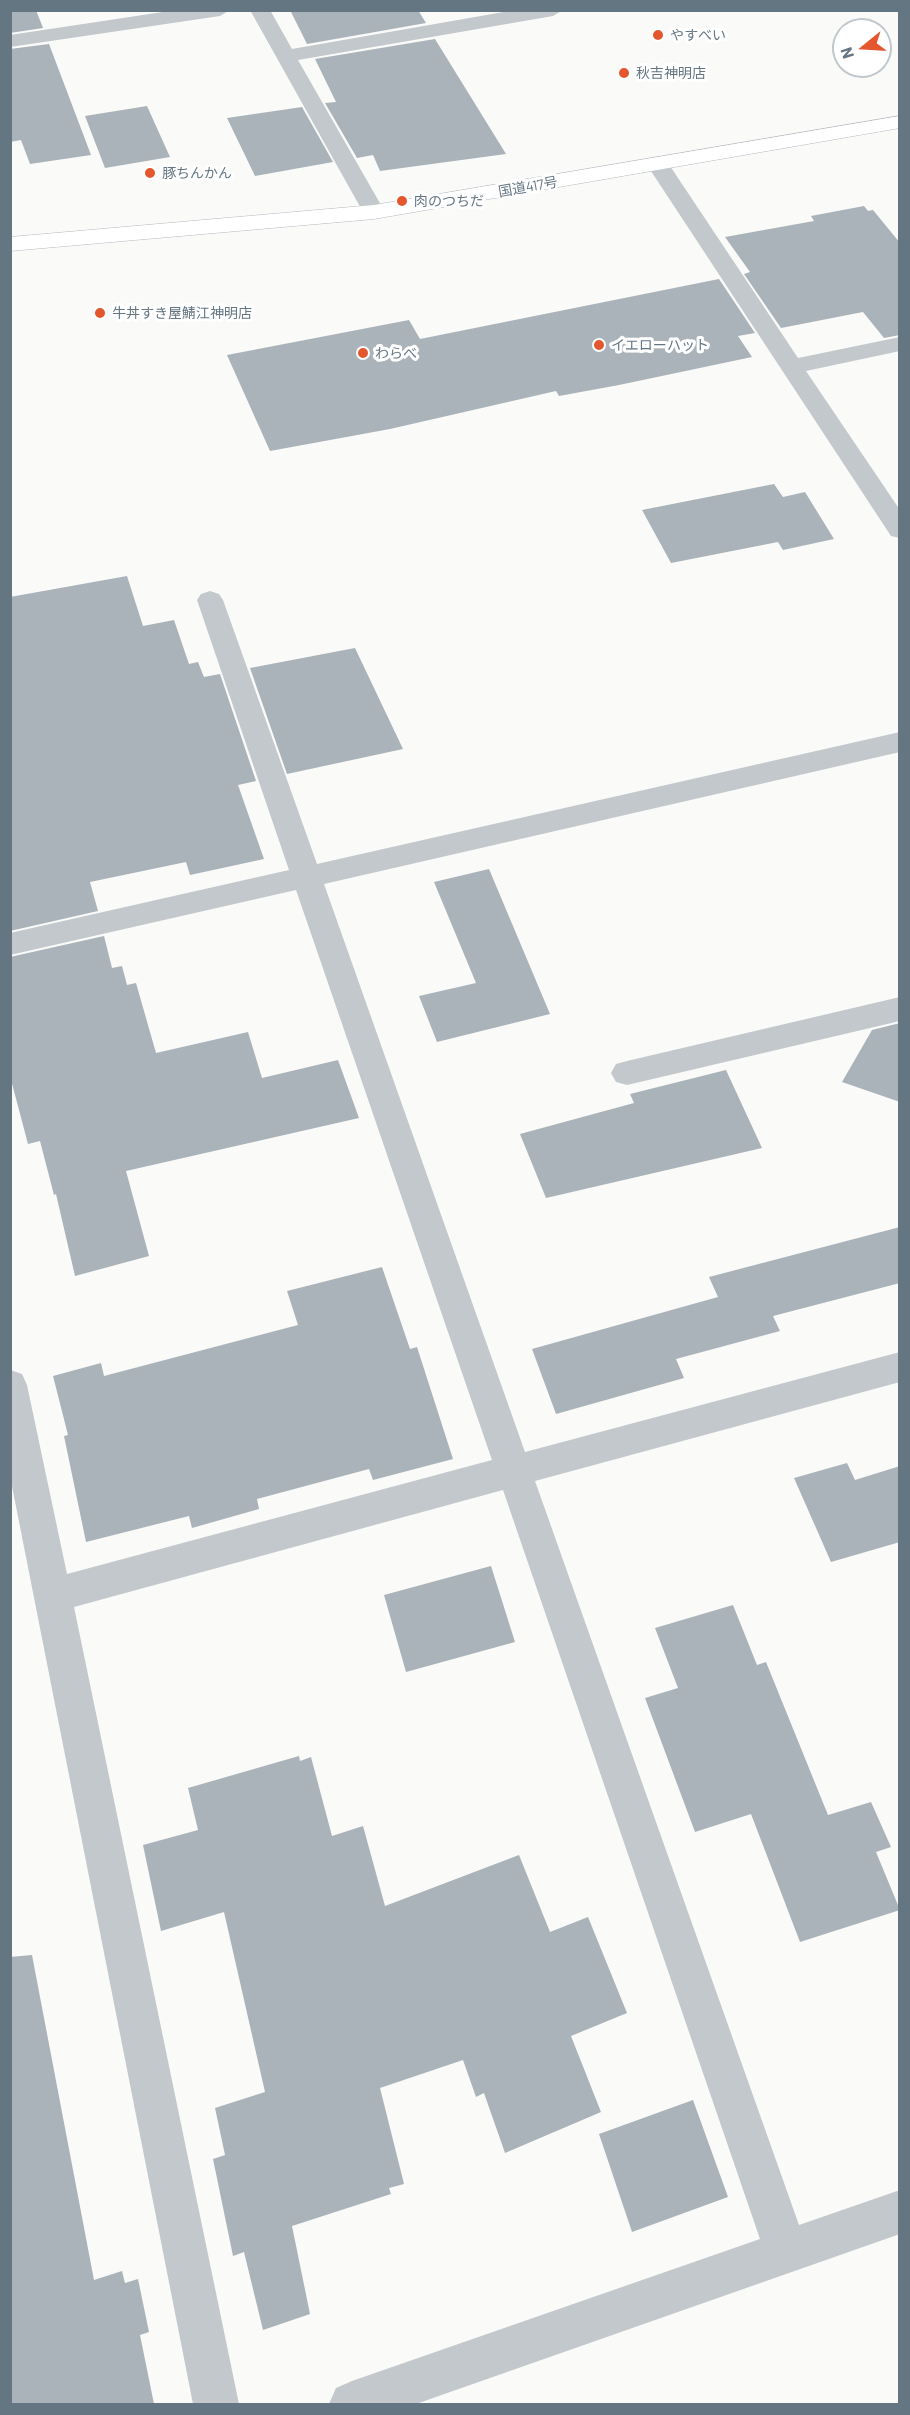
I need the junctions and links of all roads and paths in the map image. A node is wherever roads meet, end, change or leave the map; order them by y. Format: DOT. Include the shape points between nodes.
graph roads {
  1 [pos="220,10"];
  2 [pos="260,10"];
  3 [pos="554,10"];
  4 [pos="10,41"];
  5 [pos="284,56"];
  6 [pos="900,122"];
  7 [pos="658,165"];
  8 [pos="374,213"];
  9 [pos="10,244"];
  10 [pos="900,344"];
  11 [pos="790,367"];
  12 [pos="900,530"];
  13 [pos="210,600"];
  14 [pos="900,742"];
  15 [pos="307,877"];
  16 [pos="10,944"];
  17 [pos="900,1010"];
  18 [pos="627,1073"];
  19 [pos="900,1367"];
  20 [pos="10,1385"];
  21 [pos="514,1471"];
  22 [pos="53,1595"];
  23 [pos="900,2212"];
  24 [pos="786,2251"];
  25 [pos="216,2404"];
  26 [pos="352,2404"];
  1 -- 4 [label="street"];
  2 -- 5 [label="street"];
  3 -- 5 [label="street"];
  5 -- 8 [label="street"];
  6 -- 7 [label="highway, 国道417号"];
  7 -- 8 [label="highway, 国道417号"];
  7 -- 11 [label="street"];
  8 -- 9 [label="highway, 国道417号"];
  10 -- 11 [label="street"];
  11 -- 12 [label="street"];
  13 -- 15 [label="street"];
  14 -- 15 [label="street"];
  15 -- 16 [label="street"];
  15 -- 21 [label="street"];
  17 -- 18 [label="street"];
  19 -- 21 [label="street"];
  20 -- 22 [label="street"];
  21 -- 22 [label="street"];
  21 -- 24 [label="street"];
  22 -- 25 [label="street"];
  23 -- 24 [label="street"];
  24 -- 26 [label="street"];
}
